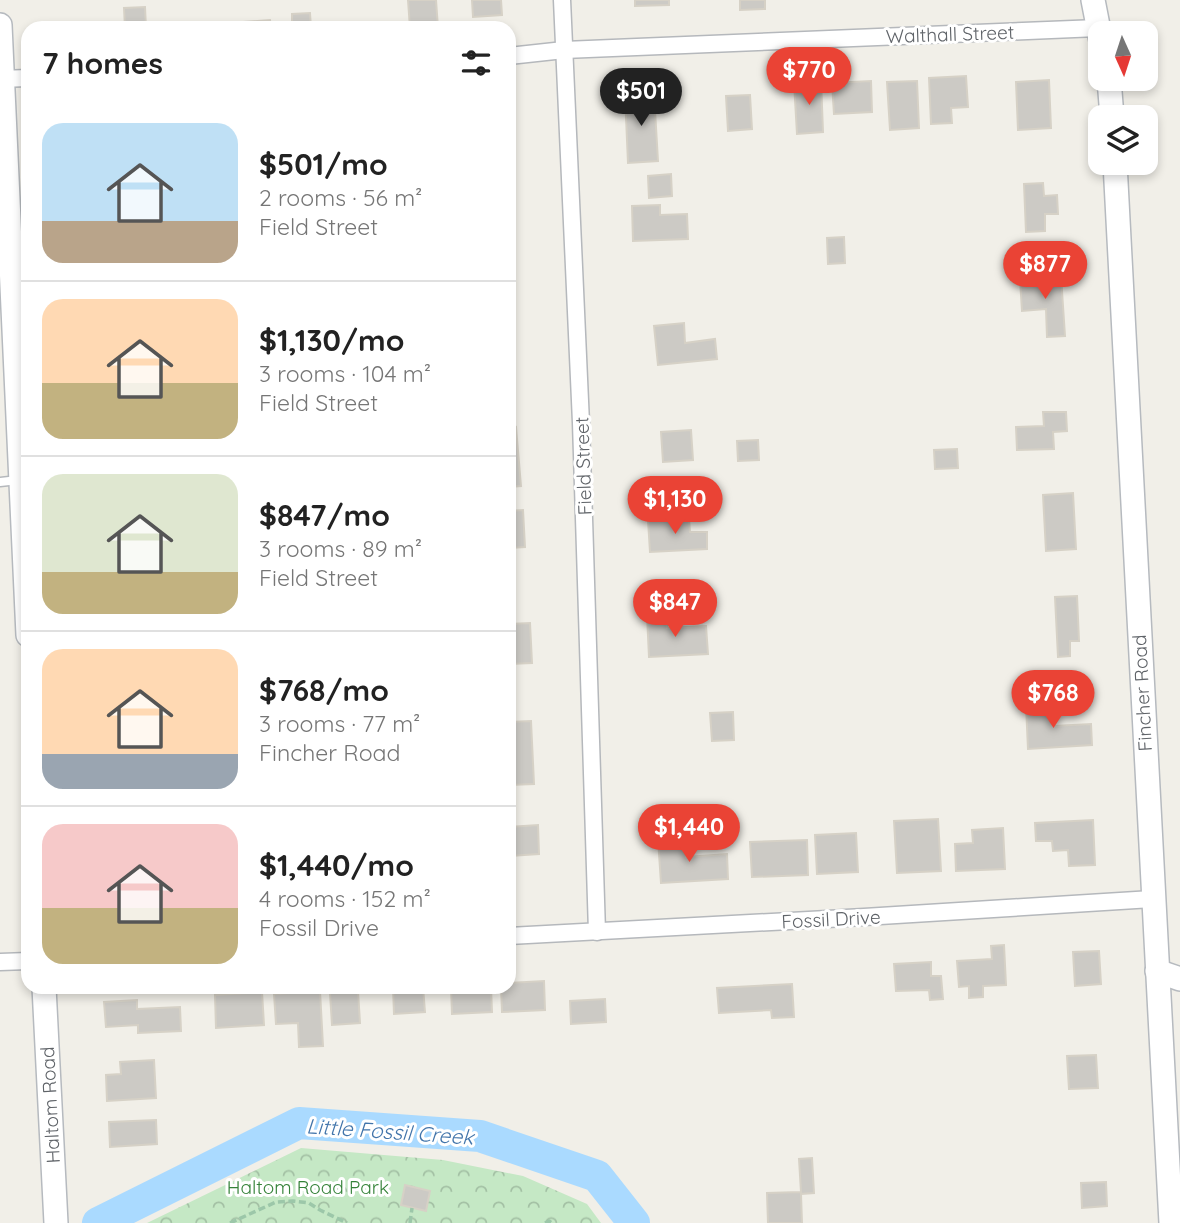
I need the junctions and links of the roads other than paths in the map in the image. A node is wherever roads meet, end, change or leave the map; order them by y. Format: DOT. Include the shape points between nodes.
graph roads {
  1 [pos="562,0"];
  2 [pos="1093,0"];
  3 [pos="1097,21"];
  4 [pos="0,25"];
  5 [pos="1088,34"];
  6 [pos="564,50"];
  7 [pos="516,55"];
  8 [pos="21,78"];
  9 [pos="1,79"];
  10 [pos="1116,175"];
  11 [pos="10,481"];
  12 [pos="21,575"];
  13 [pos="1152,899"];
  14 [pos="597,932"];
  15 [pos="516,936"];
  16 [pos="21,961"];
  17 [pos="0,962"];
  18 [pos="1157,971"];
  19 [pos="1180,978"];
  20 [pos="44,994"];
  21 [pos="56,1223"];
  22 [pos="1171,1223"];
  1 -- 6 [label="street, Field Street"];
  2 -- 3 [label="street"];
  4 -- 9 [label="street"];
  5 -- 6 [label="street, Walthall Street"];
  6 -- 7 [label="street, Walthall Street"];
  6 -- 14 [label="street, Field Street" via="582,423"];
  8 -- 9 [label="street"];
  9 -- 11 [label="street"];
  10 -- 13 [label="street, Fincher Road"];
  11 -- 12 [label="street"];
  13 -- 14 [label="street, Fossil Drive"];
  13 -- 18 [label="street, Fincher Road"];
  14 -- 15 [label="street, Fossil Drive"];
  16 -- 17 [label="street"];
  18 -- 19 [label="street"];
  18 -- 22 [label="street, Fincher Road"];
  20 -- 21 [label="street, Haltom Road"];
}
